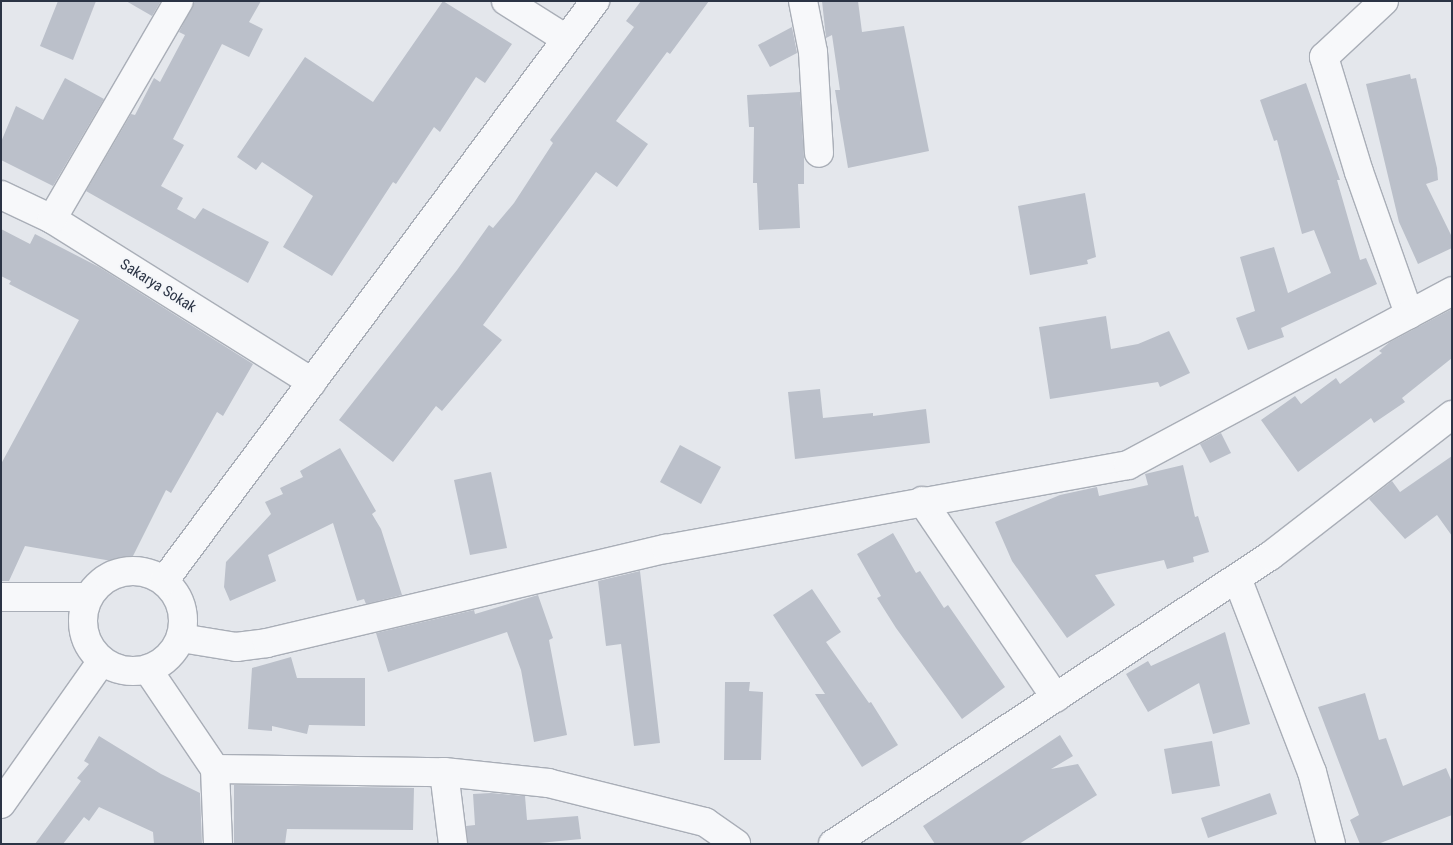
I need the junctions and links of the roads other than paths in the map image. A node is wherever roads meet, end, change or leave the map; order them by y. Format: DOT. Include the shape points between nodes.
graph roads {
  1 [pos="179,1"];
  2 [pos="506,1"];
  3 [pos="595,1"];
  4 [pos="803,1"];
  5 [pos="1384,1"];
  6 [pos="566,40"];
  7 [pos="819,153"];
  8 [pos="1,195"];
  9 [pos="52,220"];
  10 [pos="1452,291"];
  11 [pos="1409,314"];
  12 [pos="312,382"];
  13 [pos="1452,415"];
  14 [pos="922,500"];
  15 [pos="1237,578"];
  16 [pos="164,581"];
  17 [pos="1,597"];
  18 [pos="88,597"];
  19 [pos="181,638"];
  20 [pos="102,661"];
  21 [pos="148,670"];
  22 [pos="1056,698"];
  23 [pos="215,768"];
  24 [pos="444,772"];
  25 [pos="1,804"];
  26 [pos="218,844"];
  27 [pos="453,844"];
  28 [pos="736,844"];
  29 [pos="833,844"];
  30 [pos="1331,844"];
  1 -- 9 [label="street"];
  2 -- 6 [label="street"];
  3 -- 6 [label="street"];
  4 -- 7 [label="street" via="813,52"];
  5 -- 11 [label="street" via="1324,57 1358,172"];
  6 -- 12 [label="street"];
  8 -- 9 [label="street, Sakarya Sokak"];
  9 -- 12 [label="street, Sakarya Sokak"];
  10 -- 11 [label="street"];
  11 -- 14 [label="street" via="1128,465"];
  12 -- 16 [label="street"];
  13 -- 15 [label="street"];
  14 -- 19 [label="street" via="666,548 267,643 236,647"];
  14 -- 22 [label="street"];
  15 -- 22 [label="street"];
  15 -- 30 [label="street" via="1312,772"];
  16 -- 18 [label="street" via="149,572 131,570 114,574"];
  16 -- 19 [label="street" via="175,592 182,607"];
  17 -- 18 [label="street"];
  18 -- 20 [label="street" via="83,614 84,632 90,648"];
  19 -- 21 [label="street" via="173,652"];
  20 -- 21 [label="street" via="116,668"];
  20 -- 25 [label="street"];
  21 -- 23 [label="street"];
  22 -- 29 [label="street"];
  23 -- 24 [label="street"];
  23 -- 26 [label="street"];
  24 -- 27 [label="street"];
  24 -- 28 [label="street" via="557,785 705,822"];
}
